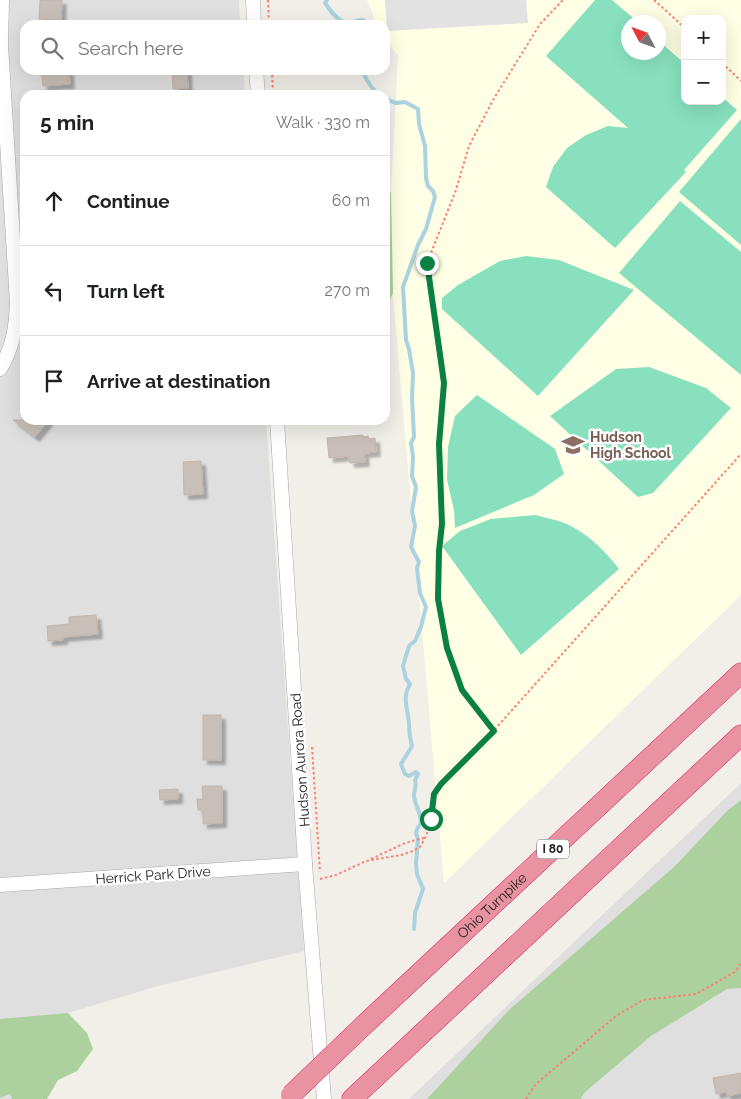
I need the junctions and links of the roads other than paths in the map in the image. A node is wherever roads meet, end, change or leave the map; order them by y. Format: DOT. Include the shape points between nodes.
graph roads {
  1 [pos="2,0"];
  2 [pos="253,0"];
  3 [pos="254,20"];
  4 [pos="256,75"];
  5 [pos="258,90"];
  6 [pos="0,369"];
  7 [pos="277,425"];
  8 [pos="741,673"];
  9 [pos="741,735"];
  10 [pos="305,864"];
  11 [pos="0,886"];
  12 [pos="289,1097"];
  13 [pos="324,1099"];
  14 [pos="352,1099"];
  1 -- 6 [label="street" via="1,45 17,303 15,329"];
  2 -- 3 [label="street"];
  4 -- 5 [label="street"];
  7 -- 10 [label="street, Hudson Aurora Road"];
  8 -- 12 [label="highway, Ohio Turnpike / I 80, bridge"];
  9 -- 14 [label="highway"];
  10 -- 11 [label="street, Herrick Park Drive"];
  10 -- 13 [label="street, Hudson Aurora Road"];
}
